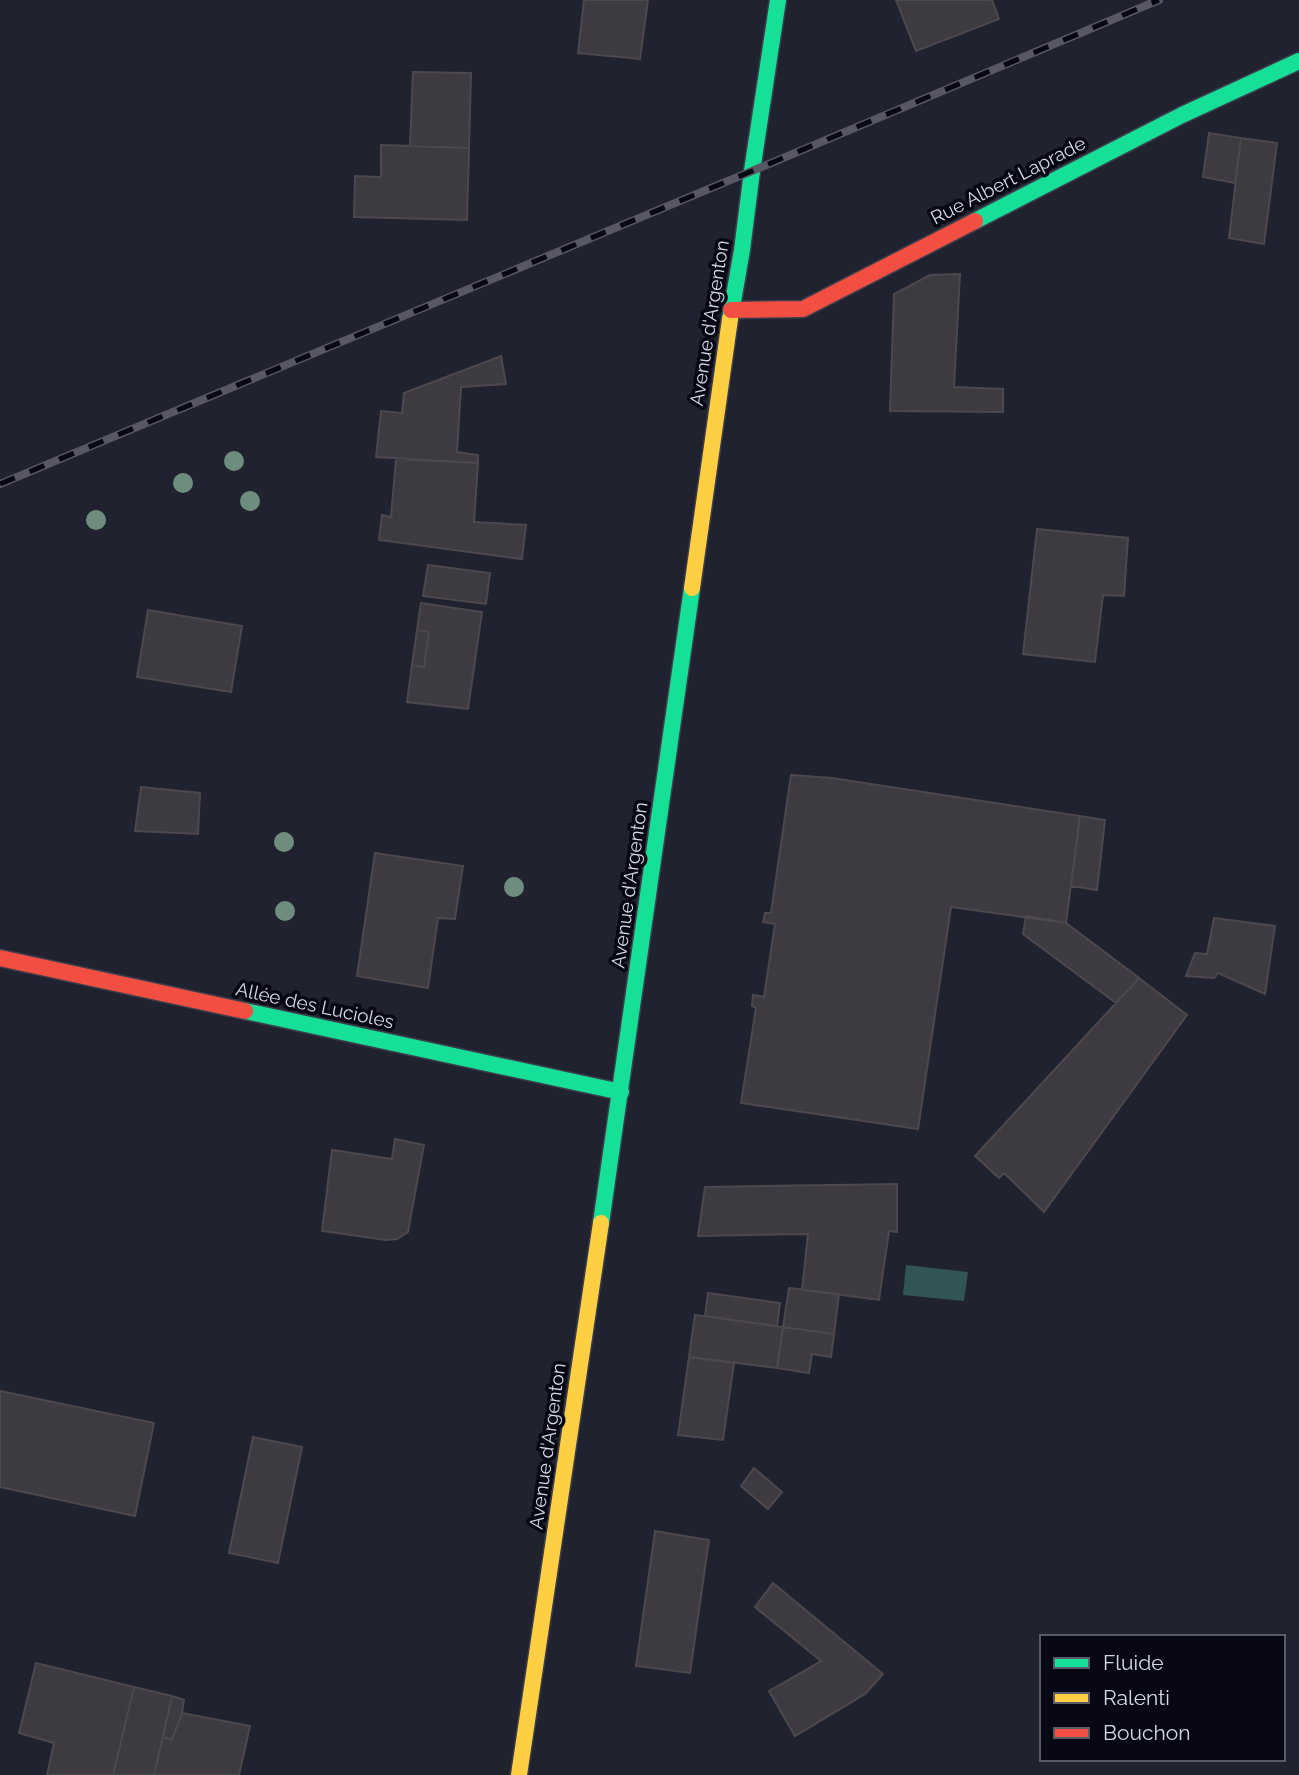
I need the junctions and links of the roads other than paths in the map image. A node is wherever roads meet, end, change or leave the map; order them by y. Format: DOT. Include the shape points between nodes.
graph roads {
  1 [pos="778,0"];
  2 [pos="1299,61"];
  3 [pos="731,310"];
  4 [pos="0,958"];
  5 [pos="621,1092"];
  6 [pos="519,1775"];
  1 -- 3 [label="main road, Avenue d'Argenton"];
  2 -- 3 [label="main road, Rue Albert Laprade" via="1182,115 803,309"];
  3 -- 5 [label="main road, Avenue d'Argenton"];
  4 -- 5 [label="main road, Allée des Lucioles"];
  5 -- 6 [label="main road, Avenue d'Argenton"];
}
